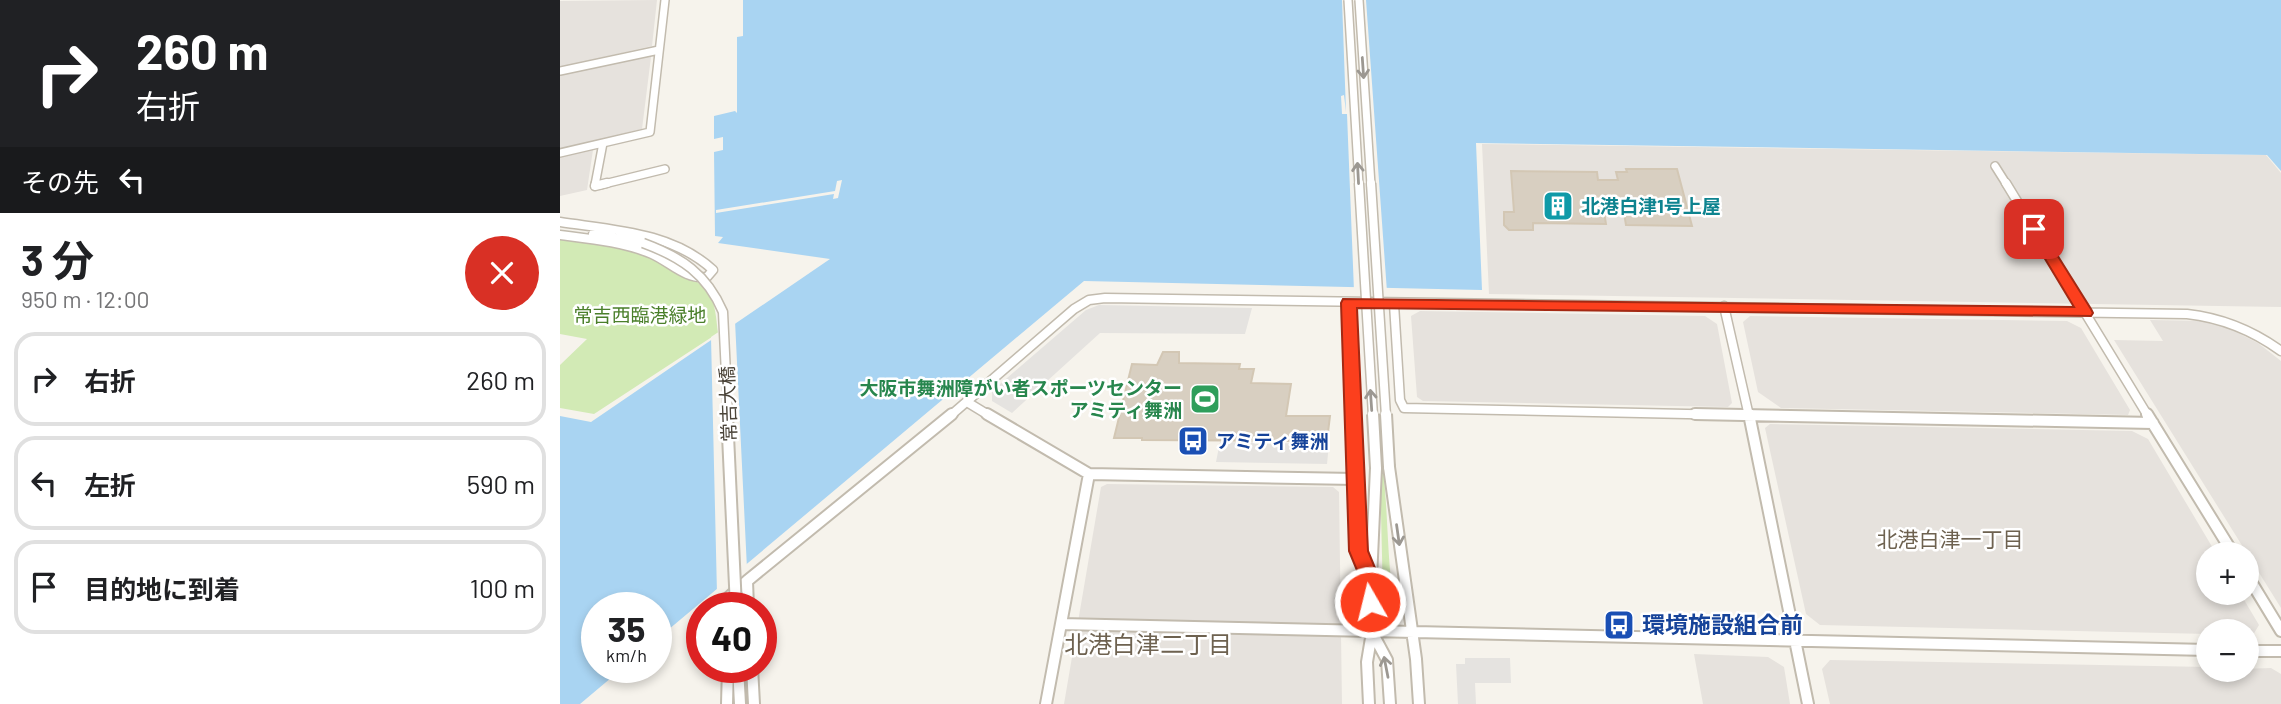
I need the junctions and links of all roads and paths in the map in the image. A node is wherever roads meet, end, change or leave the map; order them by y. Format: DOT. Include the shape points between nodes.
graph roads {
  1 [pos="665,0"];
  2 [pos="1348,0"];
  3 [pos="1359,0"];
  4 [pos="659,50"];
  5 [pos="560,71"];
  6 [pos="603,143"];
  7 [pos="560,153"];
  8 [pos="1995,166"];
  9 [pos="665,169"];
  10 [pos="560,222"];
  11 [pos="560,229"];
  12 [pos="560,235"];
  13 [pos="1349,303"];
  14 [pos="1394,304"];
  15 [pos="1724,306"];
  16 [pos="2085,313"];
  17 [pos="2281,351"];
  18 [pos="967,402"];
  19 [pos="1749,415"];
  20 [pos="2153,423"];
  21 [pos="1089,474"];
  22 [pos="1355,479"];
  23 [pos="2226,542"];
  24 [pos="1371,580"];
  25 [pos="747,581"];
  26 [pos="735,592"];
  27 [pos="737,592"];
  28 [pos="747,592"];
  29 [pos="2259,595"];
  30 [pos="1061,624"];
  31 [pos="2281,631"];
  32 [pos="1372,632"];
  33 [pos="1412,632"];
  34 [pos="1795,641"];
  35 [pos="2196,650"];
  36 [pos="2259,651"];
  37 [pos="2281,651"];
  38 [pos="728,683"];
  39 [pos="739,683"];
  40 [pos="753,683"];
  41 [pos="727,704"];
  42 [pos="740,704"];
  43 [pos="754,704"];
  44 [pos="1046,704"];
  45 [pos="1369,704"];
  46 [pos="1390,704"];
  47 [pos="1419,704"];
  48 [pos="1808,704"];
  1 -- 4 [label="street"];
  24 -- 2 [label="street, one-way, bridge" via="1376,468"];
  3 -- 33 [label="street, one-way, bridge" via="1388,467"];
  4 -- 5 [label="street"];
  4 -- 6 [label="street" via="650,132"];
  6 -- 7 [label="street"];
  6 -- 9 [label="street" via="595,186"];
  8 -- 16 [label="street"];
  10 -- 12 [label="street" via="659,240 713,270 707,278 697,279 644,252"];
  11 -- 26 [label="street, 常吉大橋, bridge" via="643,243 684,259 714,291 723,312"];
  13 -- 14 [label="street"];
  13 -- 18 [label="street" via="1090,300"];
  13 -- 22 [label="street"];
  14 -- 15 [label="street"];
  14 -- 19 [label="street" via="1399,400 1404,408"];
  15 -- 16 [label="street"];
  15 -- 19 [label="street"];
  16 -- 17 [label="street" via="2204,315 2245,328"];
  16 -- 20 [label="street"];
  18 -- 21 [label="street"];
  18 -- 25 [label="street"];
  19 -- 20 [label="street"];
  19 -- 34 [label="street"];
  20 -- 23 [label="street"];
  21 -- 22 [label="street"];
  21 -- 30 [label="street"];
  22 -- 24 [label="street" via="1359,551"];
  24 -- 32 [label="street"];
  25 -- 27 [label="street"];
  25 -- 28 [label="street"];
  29 -- 31 [label="street"];
  30 -- 32 [label="street"];
  30 -- 44 [label="street"];
  32 -- 33 [label="street"];
  32 -- 45 [label="street" via="1367,663"];
  46 -- 32 [label="street, one-way" via="1387,660"];
  33 -- 34 [label="street"];
  33 -- 47 [label="street"];
  34 -- 35 [label="street"];
  34 -- 48 [label="street"];
  36 -- 37 [label="street"];
  38 -- 41 [label="street"];
  39 -- 42 [label="street"];
  40 -- 43 [label="street"];
}
